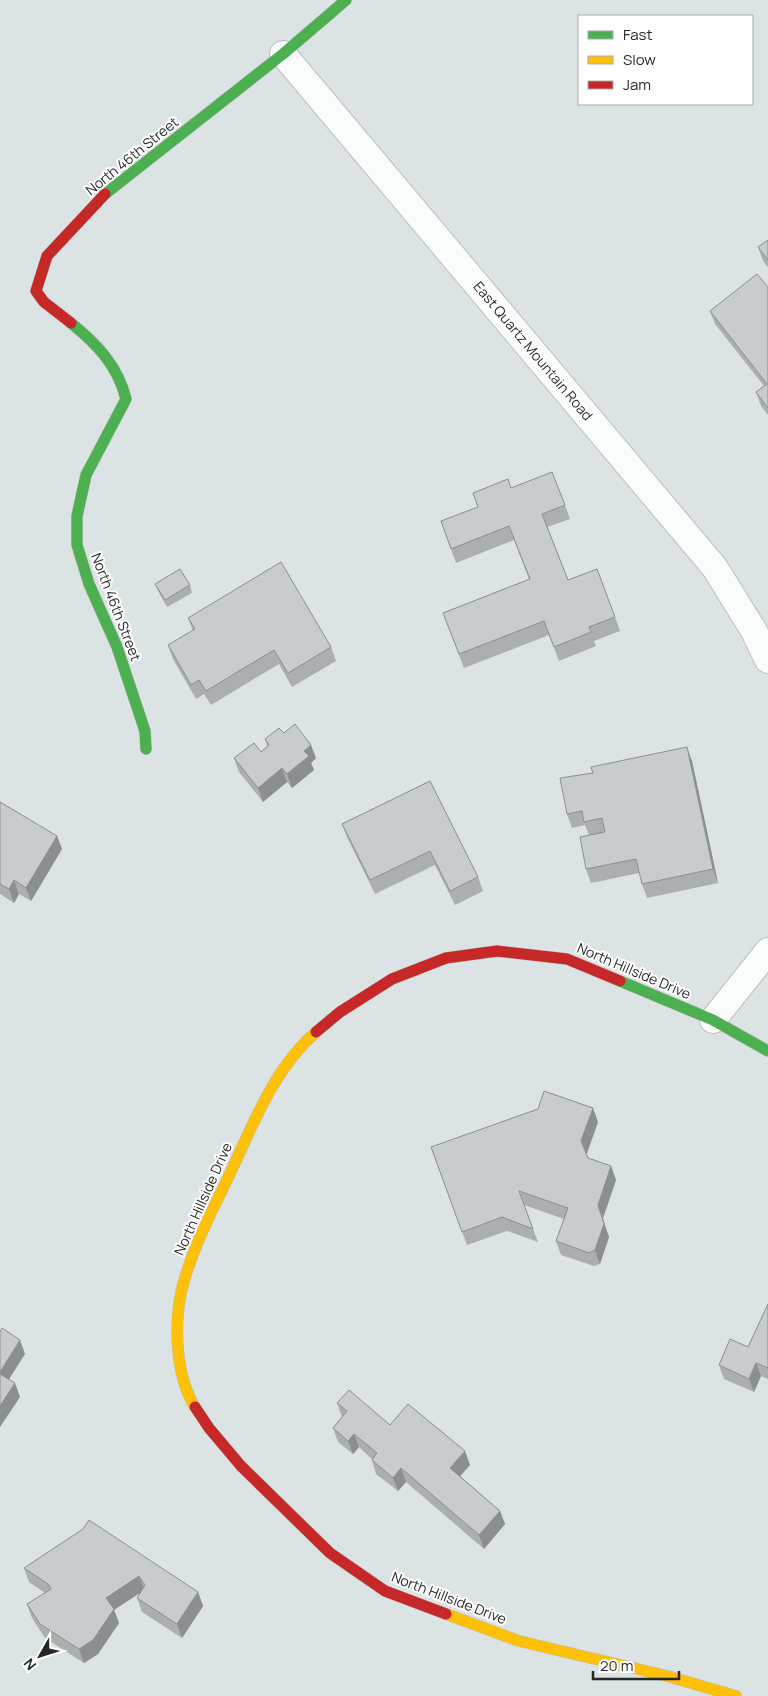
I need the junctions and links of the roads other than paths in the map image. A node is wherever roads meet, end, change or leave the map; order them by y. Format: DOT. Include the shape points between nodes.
graph roads {
  1 [pos="346,0"];
  2 [pos="283,54"];
  3 [pos="768,660"];
  4 [pos="146,749"];
  5 [pos="768,950"];
  6 [pos="712,1020"];
  7 [pos="768,1051"];
  8 [pos="736,1696"];
  1 -- 2 [label="street, North 46th Street"];
  2 -- 3 [label="street, East Quartz Mountain Road" via="715,568"];
  2 -- 4 [label="street, North 46th Street" via="101,198 46,256 36,291 44,302 113,363 124,386 126,399 86,475 78,516 77,545 89,584 117,647 145,731"];
  5 -- 6 [label="street"];
  6 -- 7 [label="street, North Hillside Drive"];
  6 -- 8 [label="street, North Hillside Drive" via="567,959 532,954 497,952 446,958 392,979 340,1012 313,1035 289,1062 263,1104 194,1247 181,1293 177,1329 179,1359 191,1400 210,1428 241,1466 330,1552 385,1591 519,1641"];
}
